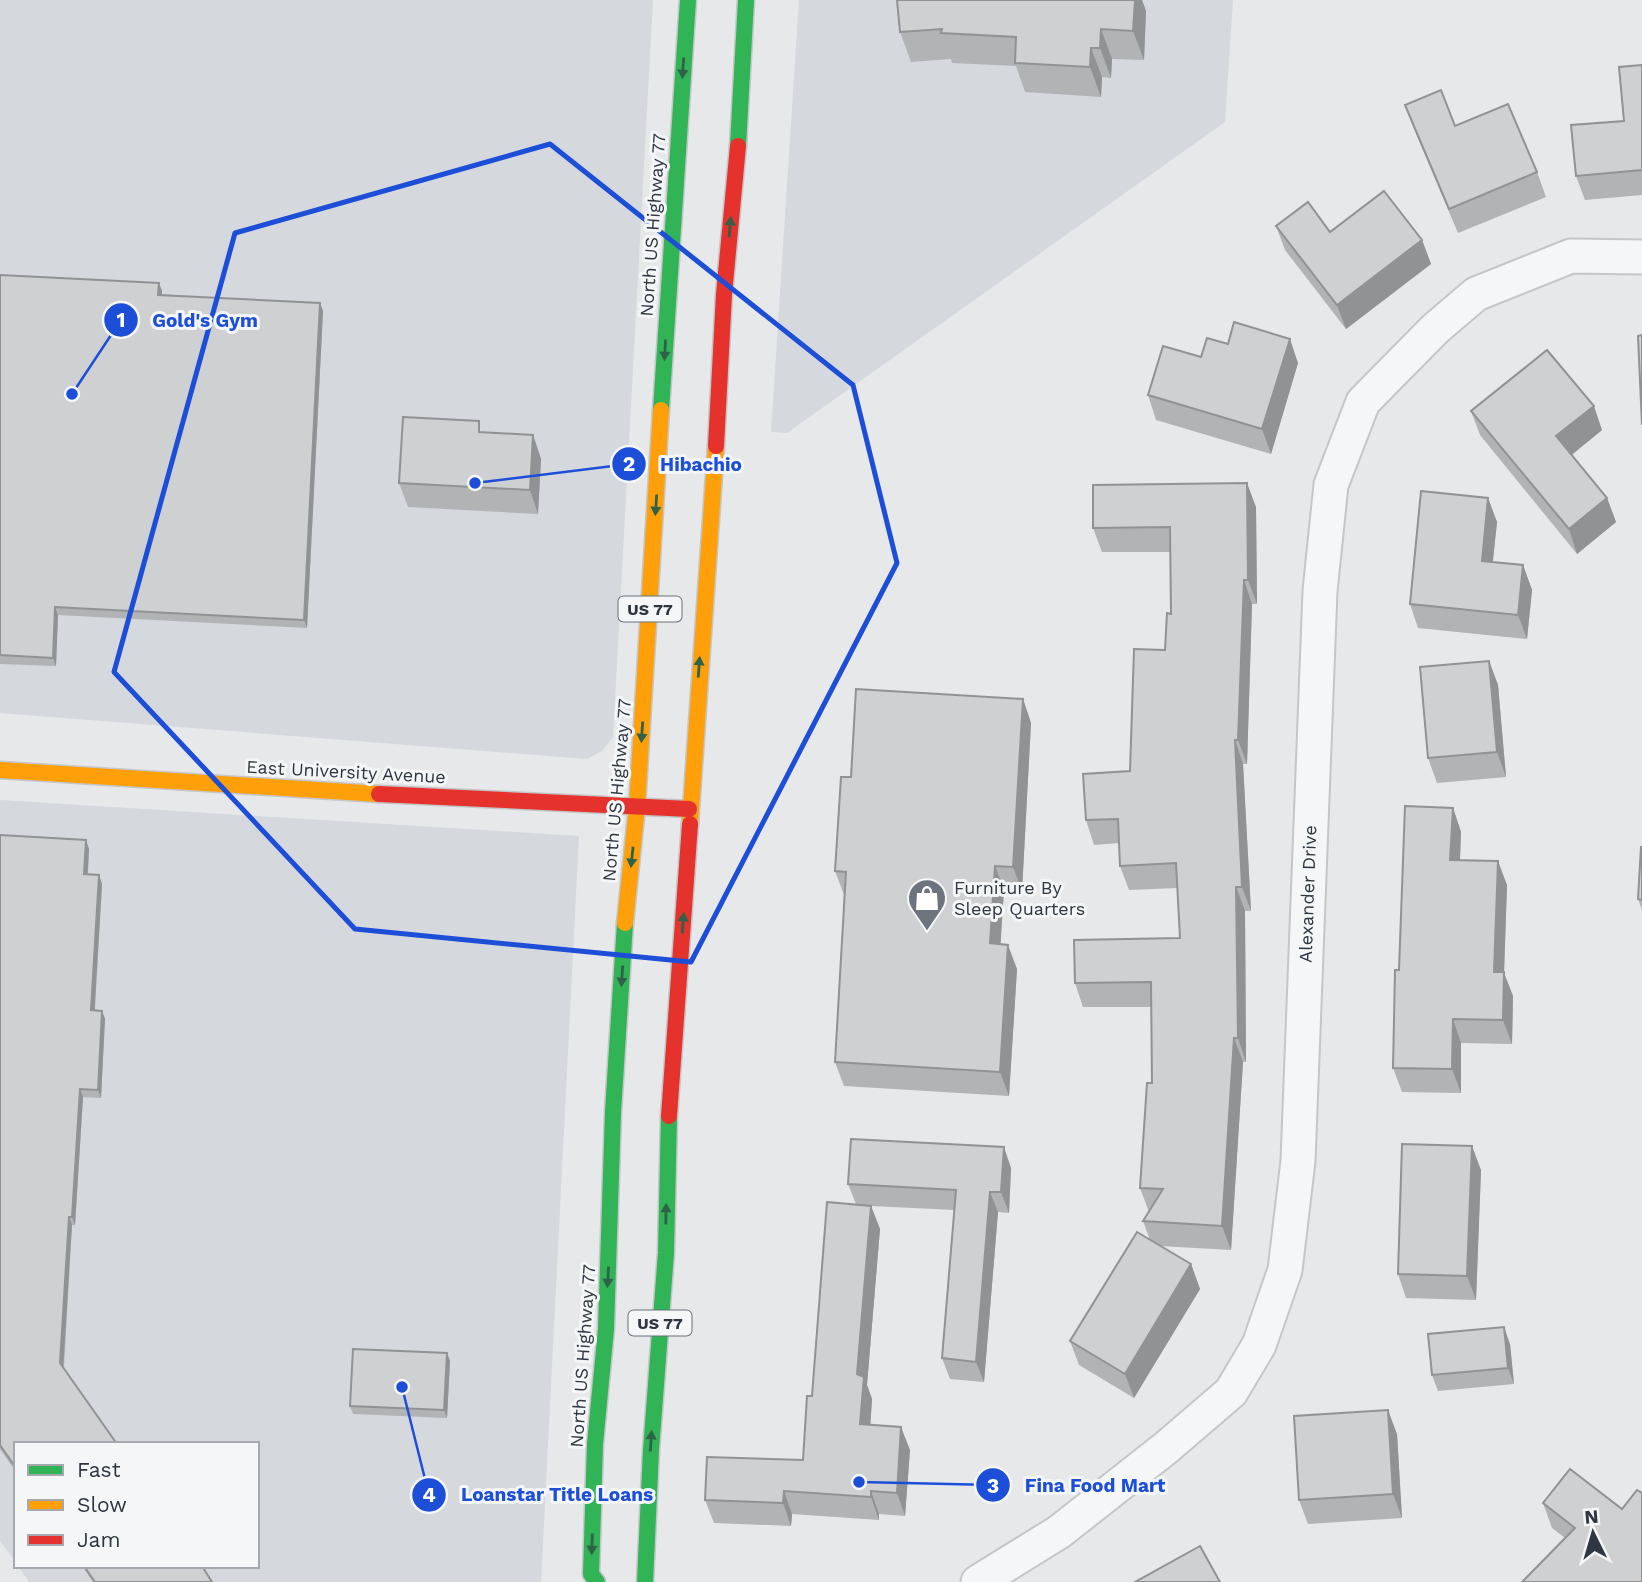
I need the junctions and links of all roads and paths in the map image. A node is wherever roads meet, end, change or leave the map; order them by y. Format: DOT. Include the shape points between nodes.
graph roads {
  1 [pos="688,0"];
  2 [pos="746,0"];
  3 [pos="1642,257"];
  4 [pos="0,770"];
  5 [pos="637,806"];
  6 [pos="689,809"];
  7 [pos="597,1582"];
  8 [pos="645,1582"];
  9 [pos="978,1582"];
  1 -- 5 [label="main road, North US Highway 77 / US 77, one-way"];
  6 -- 2 [label="main road, US 77, one-way"];
  3 -- 9 [label="street, Alexander Drive" via="1571,256 1476,294 1363,402 1331,485 1320,591 1298,1161 1285,1270 1259,1345 1231,1391 1059,1532"];
  4 -- 5 [label="main road, East University Avenue" via="321,792"];
  5 -- 6 [label="main road, East University Avenue"];
  5 -- 7 [label="main road, North US Highway 77 / US 77, one-way" via="626,908 606,1329 595,1444 591,1574"];
  8 -- 6 [label="main road, US 77, one-way"];
}
